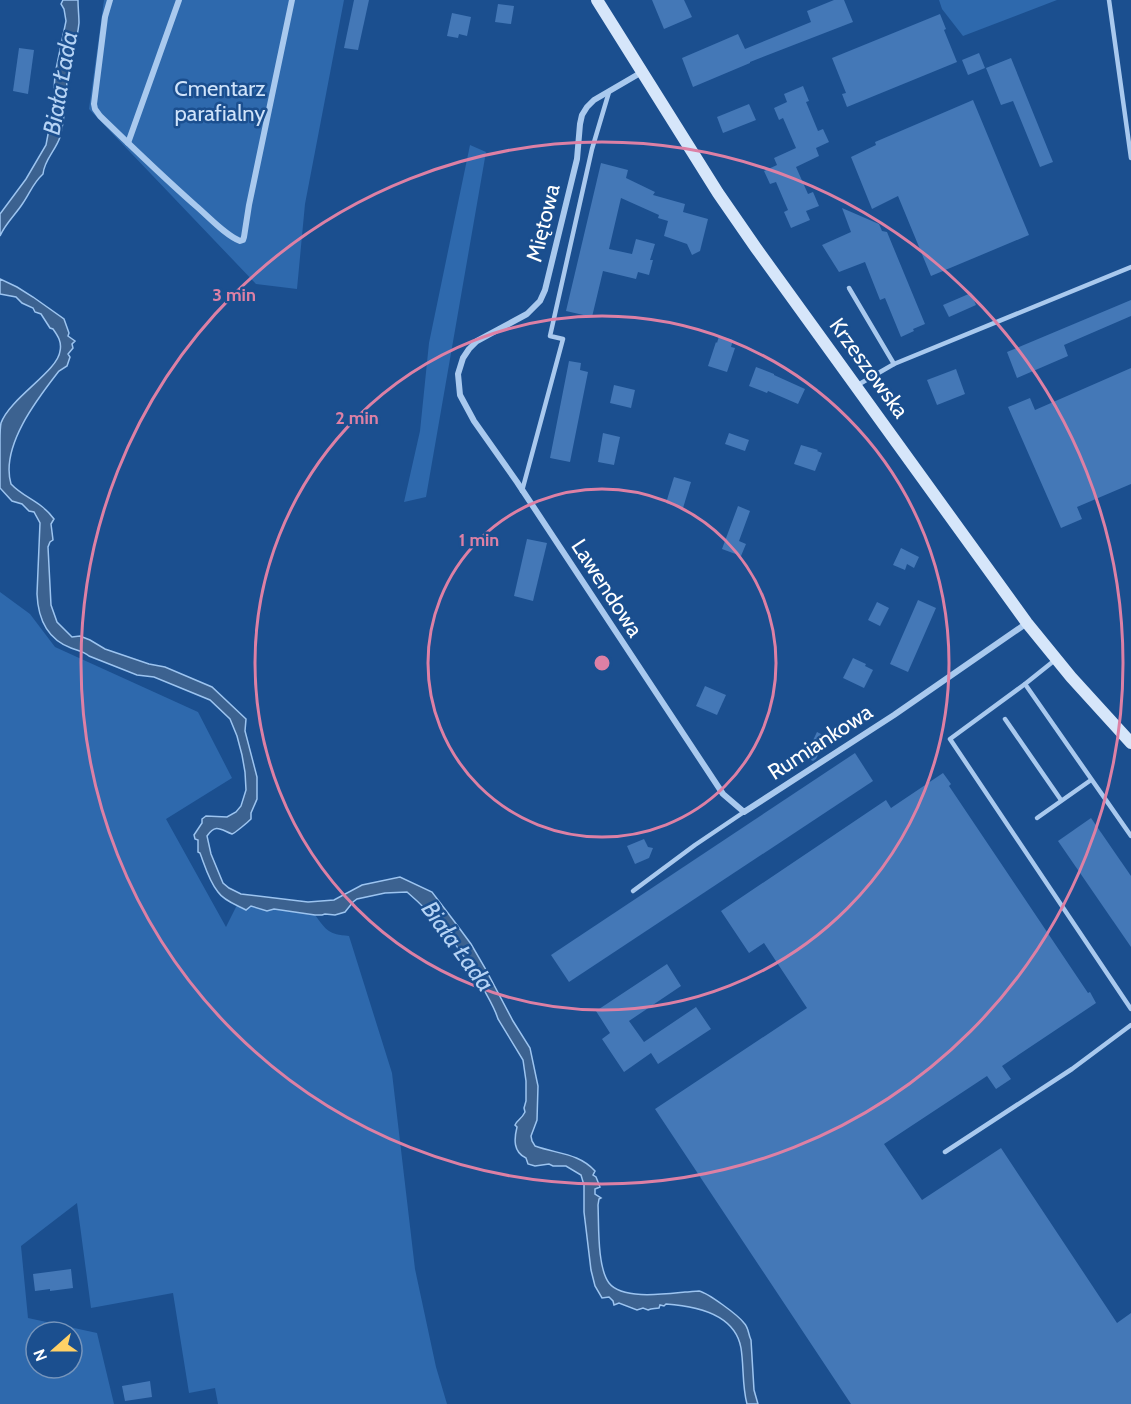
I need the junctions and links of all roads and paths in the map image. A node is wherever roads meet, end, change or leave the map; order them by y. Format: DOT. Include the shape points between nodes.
graph roads {
  1 [pos="110,0"];
  2 [pos="179,0"];
  3 [pos="292,0"];
  4 [pos="597,0"];
  5 [pos="1109,0"];
  6 [pos="642,71"];
  7 [pos="609,91"];
  8 [pos="128,143"];
  9 [pos="1131,158"];
  10 [pos="1131,267"];
  11 [pos="849,288"];
  12 [pos="894,364"];
  13 [pos="458,374"];
  14 [pos="856,386"];
  15 [pos="522,491"];
  16 [pos="1027,623"];
  17 [pos="1056,659"];
  18 [pos="1025,684"];
  19 [pos="1005,718"];
  20 [pos="1131,743"];
  21 [pos="1091,780"];
  22 [pos="1061,801"];
  23 [pos="744,812"];
  24 [pos="1036,818"];
  25 [pos="1131,836"];
  26 [pos="633,891"];
  27 [pos="1131,1009"];
  28 [pos="1131,1025"];
  29 [pos="945,1152"];
  1 -- 8 [label="street" via="93,104 97,113"];
  2 -- 8 [label="street"];
  3 -- 8 [label="street" via="243,240 238,241 209,218"];
  4 -- 6 [label="main road, Krzeszowska"];
  5 -- 9 [label="lane"];
  6 -- 7 [label="street, Miętowa"];
  6 -- 14 [label="main road, Krzeszowska" via="725,202"];
  7 -- 13 [label="street, Miętowa" via="594,100 582,115 577,159 540,301 527,314 473,344"];
  7 -- 15 [label="lane" via="550,336 562,339"];
  10 -- 12 [label="lane"];
  11 -- 12 [label="lane"];
  12 -- 14 [label="lane"];
  13 -- 15 [label="street, Lawendowa" via="463,402"];
  14 -- 16 [label="main road, Krzeszowska"];
  15 -- 23 [label="street, Lawendowa" via="723,794"];
  16 -- 17 [label="main road, Krzeszowska"];
  16 -- 23 [label="street, Rumiankowa"];
  17 -- 18 [label="lane"];
  17 -- 20 [label="main road, Krzeszowska"];
  18 -- 21 [label="lane"];
  18 -- 27 [label="lane" via="950,739"];
  19 -- 22 [label="lane"];
  21 -- 22 [label="lane"];
  21 -- 25 [label="lane"];
  22 -- 24 [label="lane"];
  23 -- 26 [label="lane, Rumiankowa"];
  28 -- 29 [label="lane" via="1072,1069"];
}
